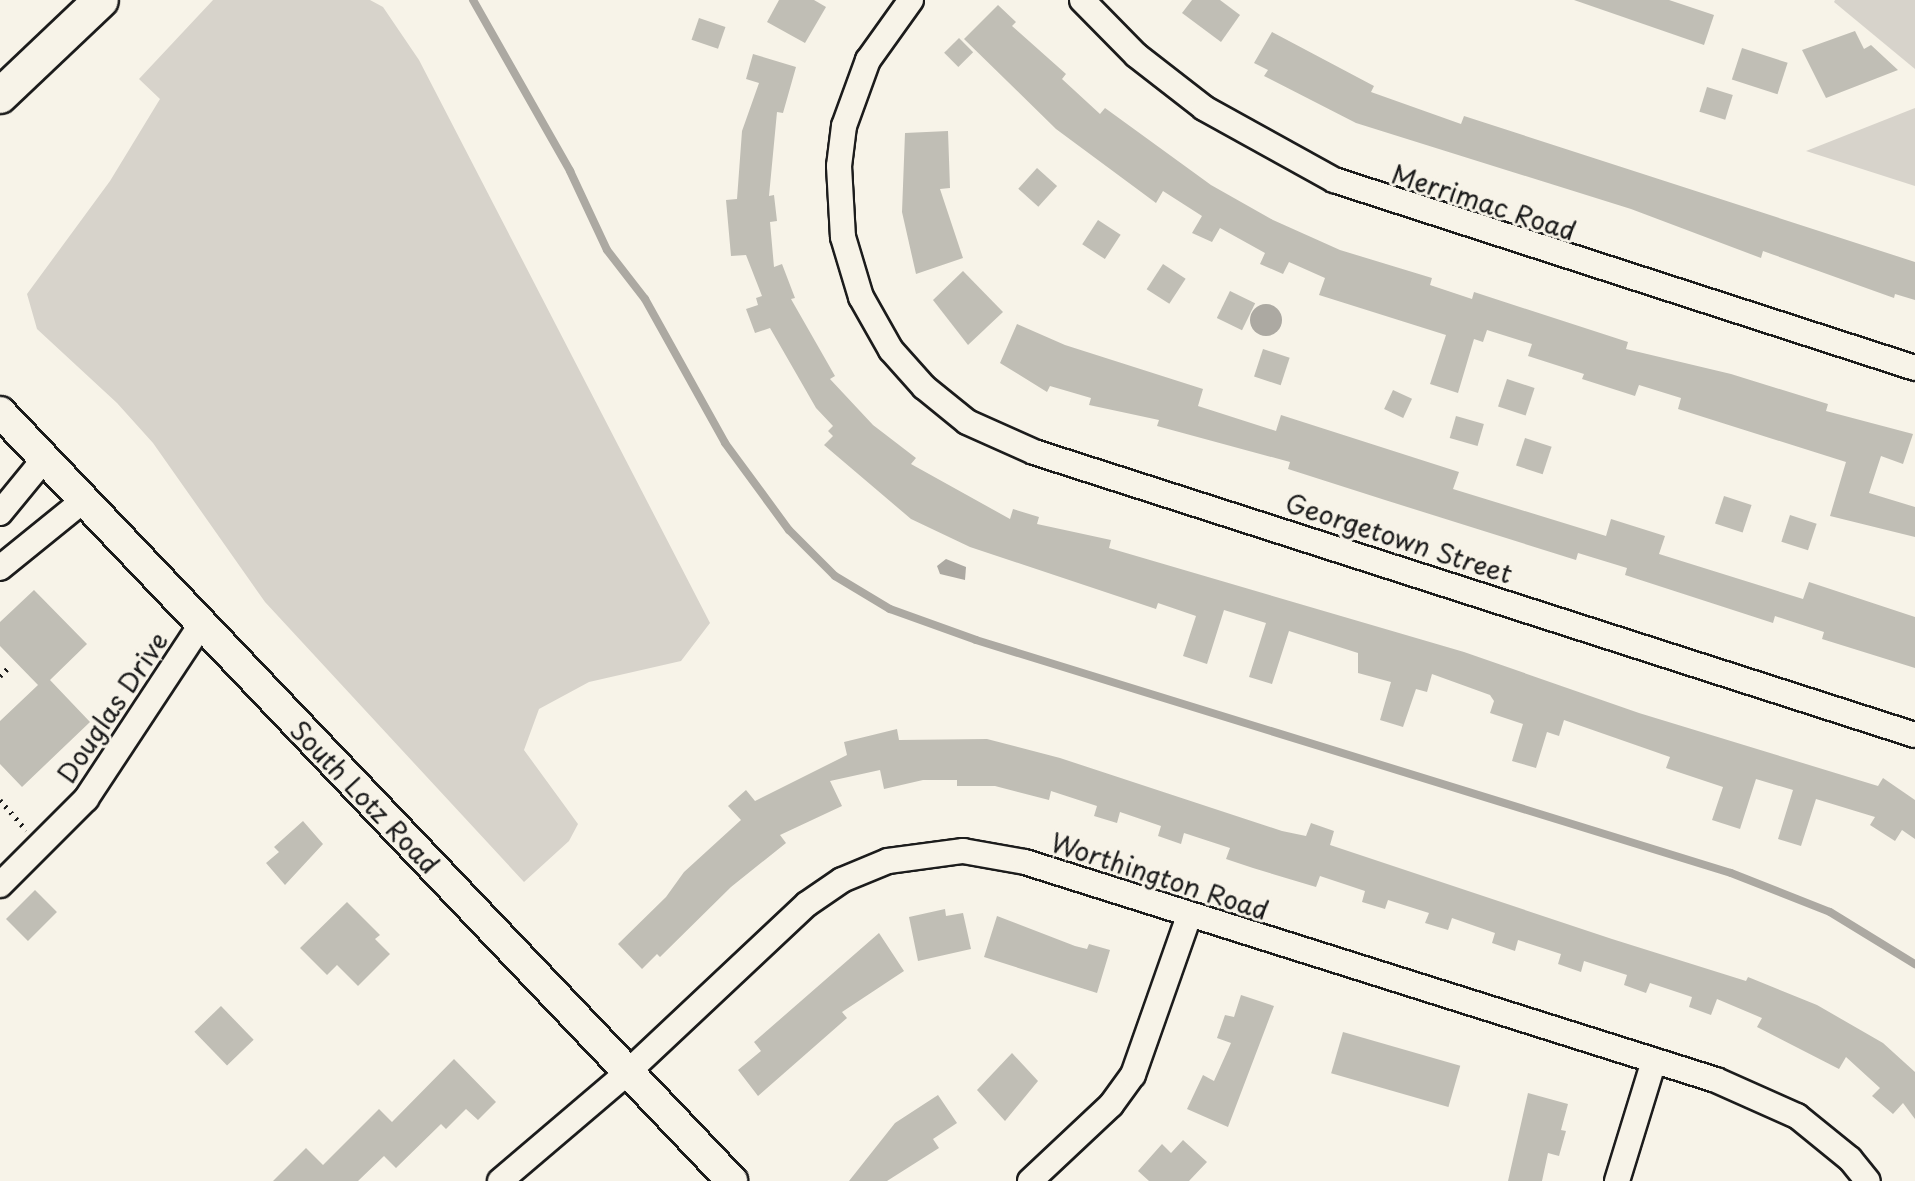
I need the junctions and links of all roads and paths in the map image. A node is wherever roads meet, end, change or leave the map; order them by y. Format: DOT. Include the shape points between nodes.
graph roads {
  1 [pos="101,0"];
  2 [pos="911,0"];
  3 [pos="1082,0"];
  4 [pos="0,96"];
  5 [pos="1915,368"];
  6 [pos="0,412"];
  7 [pos="45,458"];
  8 [pos="84,500"];
  9 [pos="0,513"];
  10 [pos="0,568"];
  11 [pos="200,626"];
  12 [pos="11,665"];
  13 [pos="0,676"];
  14 [pos="1915,735"];
  15 [pos="0,800"];
  16 [pos="26,831"];
  17 [pos="0,885"];
  18 [pos="1189,916"];
  19 [pos="1654,1061"];
  20 [pos="628,1072"];
  21 [pos="500,1181"];
  22 [pos="732,1181"];
  23 [pos="1030,1181"];
  24 [pos="1617,1181"];
  25 [pos="1868,1181"];
  1 -- 4 [label="main road"];
  2 -- 14 [label="street, Georgetown Street" via="883,33 856,86 839,166 843,237 851,273 891,350 924,387 967,422 1034,452"];
  3 -- 5 [label="street, Merrimac Road" via="1136,55 1204,108 1334,180"];
  6 -- 7 [label="street, South Lotz Road"];
  7 -- 8 [label="street, South Lotz Road"];
  7 -- 9 [label="street"];
  8 -- 10 [label="street"];
  8 -- 11 [label="street, South Lotz Road"];
  11 -- 17 [label="street, Douglas Drive" via="86,799"];
  11 -- 20 [label="street, South Lotz Road"];
  12 -- 13 [label="path"];
  15 -- 16 [label="path"];
  18 -- 19 [label="street, Worthington Road"];
  18 -- 20 [label="street, Worthington Road" via="992,854 937,852 888,861 842,880 807,904"];
  18 -- 23 [label="street" via="1133,1075 1111,1105"];
  19 -- 24 [label="street"];
  19 -- 25 [label="street, Worthington Road" via="1767,1099 1822,1134"];
  20 -- 21 [label="street, Worthington Road"];
  20 -- 22 [label="street, South Lotz Road"];
}
